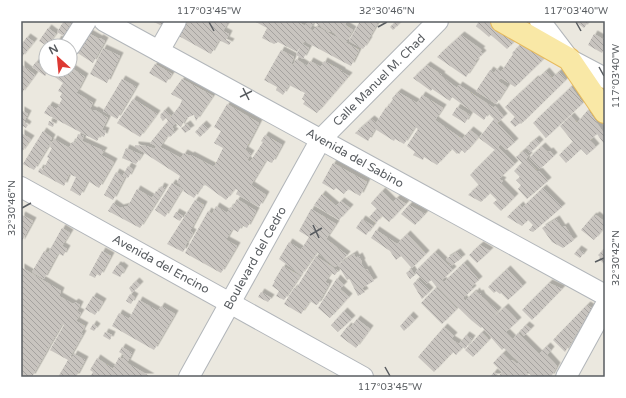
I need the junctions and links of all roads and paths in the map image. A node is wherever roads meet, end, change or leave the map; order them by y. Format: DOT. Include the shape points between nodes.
graph roads {
  1 [pos="86,21"];
  2 [pos="104,21"];
  3 [pos="176,21"];
  4 [pos="438,21"];
  5 [pos="502,21"];
  6 [pos="540,21"];
  7 [pos="75,38"];
  8 [pos="159,51"];
  9 [pos="569,59"];
  10 [pos="605,78"];
  11 [pos="605,112"];
  12 [pos="321,139"];
  13 [pos="21,187"];
  14 [pos="605,295"];
  15 [pos="230,302"];
  16 [pos="605,306"];
  17 [pos="189,377"];
  18 [pos="363,377"];
  19 [pos="566,377"];
  1 -- 7 [label="street"];
  2 -- 8 [label="street, Avenida del Sabino"];
  3 -- 8 [label="street"];
  4 -- 12 [label="street, Calle Manuel M. Chad"];
  5 -- 9 [label="main road"];
  6 -- 9 [label="street"];
  8 -- 12 [label="street, Avenida del Sabino"];
  9 -- 10 [label="street"];
  9 -- 11 [label="main road"];
  12 -- 14 [label="street, Avenida del Sabino"];
  12 -- 15 [label="street, Boulevard del Cedro"];
  13 -- 15 [label="street, Avenida del Encino"];
  15 -- 17 [label="street, Boulevard del Cedro"];
  15 -- 18 [label="street, Avenida del Encino"];
  16 -- 19 [label="street"];
}
